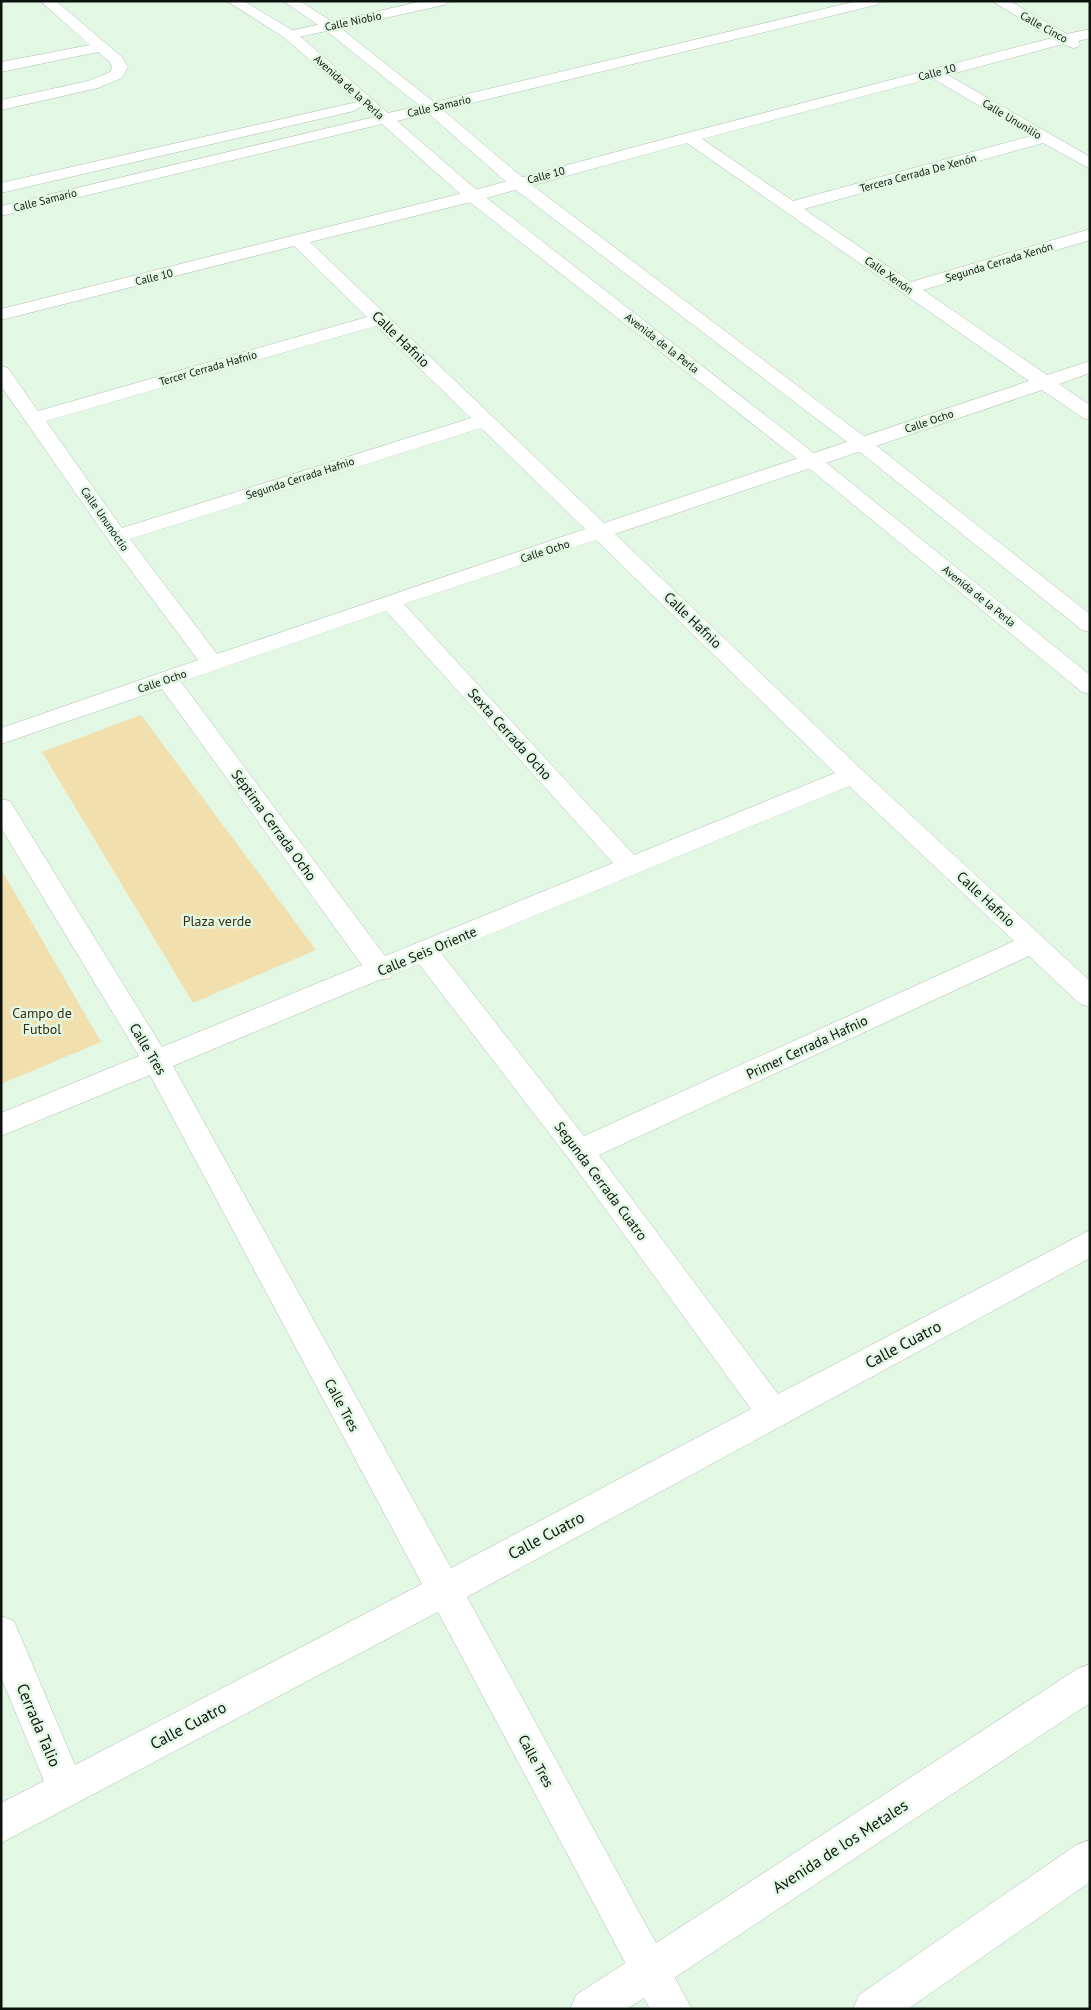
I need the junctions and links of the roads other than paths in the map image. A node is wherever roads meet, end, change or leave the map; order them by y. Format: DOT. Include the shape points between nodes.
graph roads {
  1 [pos="47,1"];
  2 [pos="234,1"];
  3 [pos="290,1"];
  4 [pos="444,1"];
  5 [pos="876,1"];
  6 [pos="998,1"];
  7 [pos="329,26"];
  8 [pos="1090,33"];
  9 [pos="290,35"];
  10 [pos="1065,39"];
  11 [pos="100,46"];
  12 [pos="1090,52"];
  13 [pos="1,67"];
  14 [pos="934,73"];
  15 [pos="433,89"];
  16 [pos="413,93"];
  17 [pos="366,103"];
  18 [pos="1,105"];
  19 [pos="432,108"];
  20 [pos="384,119"];
  21 [pos="689,137"];
  22 [pos="1044,138"];
  23 [pos="1090,164"];
  24 [pos="518,183"];
  25 [pos="1,188"];
  26 [pos="473,196"];
  27 [pos="791,207"];
  28 [pos="1,211"];
  29 [pos="1090,234"];
  30 [pos="298,240"];
  31 [pos="908,289"];
  32 [pos="1,315"];
  33 [pos="381,319"];
  34 [pos="1090,367"];
  35 [pos="1,372"];
  36 [pos="1044,382"];
  37 [pos="1090,414"];
  38 [pos="34,418"];
  39 [pos="484,420"];
  40 [pos="862,444"];
  41 [pos="812,460"];
  42 [pos="602,532"];
  43 [pos="117,536"];
  44 [pos="390,602"];
  45 [pos="1090,625"];
  46 [pos="212,663"];
  47 [pos="167,678"];
  48 [pos="1090,687"];
  49 [pos="1,736"];
  50 [pos="852,775"];
  51 [pos="1,807"];
  52 [pos="630,866"];
  53 [pos="1034,943"];
  54 [pos="424,952"];
  55 [pos="381,970"];
  56 [pos="1090,997"];
  57 [pos="157,1062"];
  58 [pos="1,1125"];
  59 [pos="580,1151"];
  60 [pos="1090,1243"];
  61 [pos="773,1413"];
  62 [pos="443,1591"];
  63 [pos="1,1633"];
  64 [pos="1090,1682"];
  65 [pos="66,1789"];
  66 [pos="1,1824"];
  67 [pos="1090,1859"];
  68 [pos="650,1970"];
  69 [pos="590,2009"];
  70 [pos="672,2009"];
  71 [pos="873,2009"];
  1 -- 11 [label="street"];
  2 -- 9 [label="street, Avenida de la Perla"];
  3 -- 7 [label="street"];
  4 -- 7 [label="street, Calle Niobio"];
  5 -- 19 [label="street, Calle Samario"];
  6 -- 10 [label="street, Calle Cinco"];
  7 -- 9 [label="street, Calle Niobio"];
  7 -- 16 [label="street"];
  8 -- 10 [label="street, Calle 10"];
  9 -- 17 [label="street, Avenida de la Perla"];
  10 -- 12 [label="street, Calle Cinco"];
  10 -- 14 [label="street, Calle 10"];
  11 -- 13 [label="street"];
  11 -- 18 [label="street" via="117,60 120,67 117,76 93,85"];
  14 -- 21 [label="street, Calle 10"];
  14 -- 22 [label="street, Calle Ununilio"];
  15 -- 16 [label="street, Calle Samario"];
  16 -- 17 [label="street, Calle Samario"];
  16 -- 19 [label="street"];
  17 -- 20 [label="street, Avenida de la Perla"];
  17 -- 25 [label="street, Calle Samario"];
  19 -- 20 [label="street, Calle Samario"];
  19 -- 24 [label="street"];
  20 -- 26 [label="street, Avenida de la Perla"];
  20 -- 28 [label="street, Calle Samario"];
  21 -- 24 [label="street, Calle 10"];
  21 -- 27 [label="street, Calle Xenón"];
  22 -- 23 [label="street, Calle Ununilio"];
  22 -- 27 [label="street, Tercera Cerrada De Xenón"];
  24 -- 26 [label="street, Calle 10"];
  24 -- 40 [label="street"];
  26 -- 30 [label="street, Calle 10"];
  26 -- 41 [label="street, Avenida de la Perla"];
  27 -- 31 [label="street, Calle Xenón"];
  29 -- 31 [label="street, Segunda Cerrada Xenón"];
  30 -- 32 [label="street, Calle 10"];
  30 -- 33 [label="street, Calle Hafnio"];
  31 -- 36 [label="street, Calle Xenón"];
  33 -- 38 [label="street, Tercer Cerrada Hafnio"];
  33 -- 39 [label="street, Calle Hafnio"];
  34 -- 36 [label="street, Calle Ocho"];
  35 -- 38 [label="street, Calle Ununoctio"];
  36 -- 37 [label="street, Calle Xenón"];
  36 -- 40 [label="street, Calle Ocho"];
  38 -- 43 [label="street, Calle Ununoctio"];
  39 -- 42 [label="street, Calle Hafnio"];
  39 -- 43 [label="street, Segunda Cerrada Hafnio"];
  40 -- 41 [label="street, Calle Ocho"];
  40 -- 45 [label="street"];
  41 -- 42 [label="street, Calle Ocho"];
  41 -- 48 [label="street, Avenida de la Perla"];
  42 -- 44 [label="street, Calle Ocho"];
  42 -- 50 [label="street, Calle Hafnio"];
  43 -- 46 [label="street, Calle Ununoctio"];
  44 -- 46 [label="street, Calle Ocho"];
  44 -- 52 [label="street, Sexta Cerrada Ocho"];
  46 -- 47 [label="street, Calle Ocho"];
  47 -- 49 [label="street, Calle Ocho"];
  47 -- 55 [label="street, Séptima Cerrada Ocho"];
  50 -- 52 [label="street, Calle Seis Oriente"];
  50 -- 53 [label="street, Calle Hafnio"];
  51 -- 57 [label="street, Calle Tres"];
  52 -- 54 [label="street, Calle Seis Oriente"];
  53 -- 56 [label="street, Calle Hafnio"];
  53 -- 59 [label="street, Primer Cerrada Hafnio"];
  54 -- 55 [label="street, Calle Seis Oriente"];
  54 -- 59 [label="street, Segunda Cerrada Cuatro"];
  55 -- 57 [label="street, Calle Seis Oriente"];
  57 -- 58 [label="street, Calle Seis Oriente"];
  57 -- 62 [label="street, Calle Tres"];
  59 -- 61 [label="street, Segunda Cerrada Cuatro"];
  60 -- 61 [label="street, Calle Cuatro"];
  61 -- 62 [label="street, Calle Cuatro"];
  62 -- 65 [label="street, Calle Cuatro"];
  62 -- 68 [label="street, Calle Tres"];
  63 -- 65 [label="street, Cerrada Talio"];
  64 -- 68 [label="street, Avenida de los Metales"];
  65 -- 66 [label="street, Calle Cuatro"];
  67 -- 71 [label="street"];
  68 -- 69 [label="street, Avenida de los Metales"];
  68 -- 70 [label="street, Calle Tres"];
}
